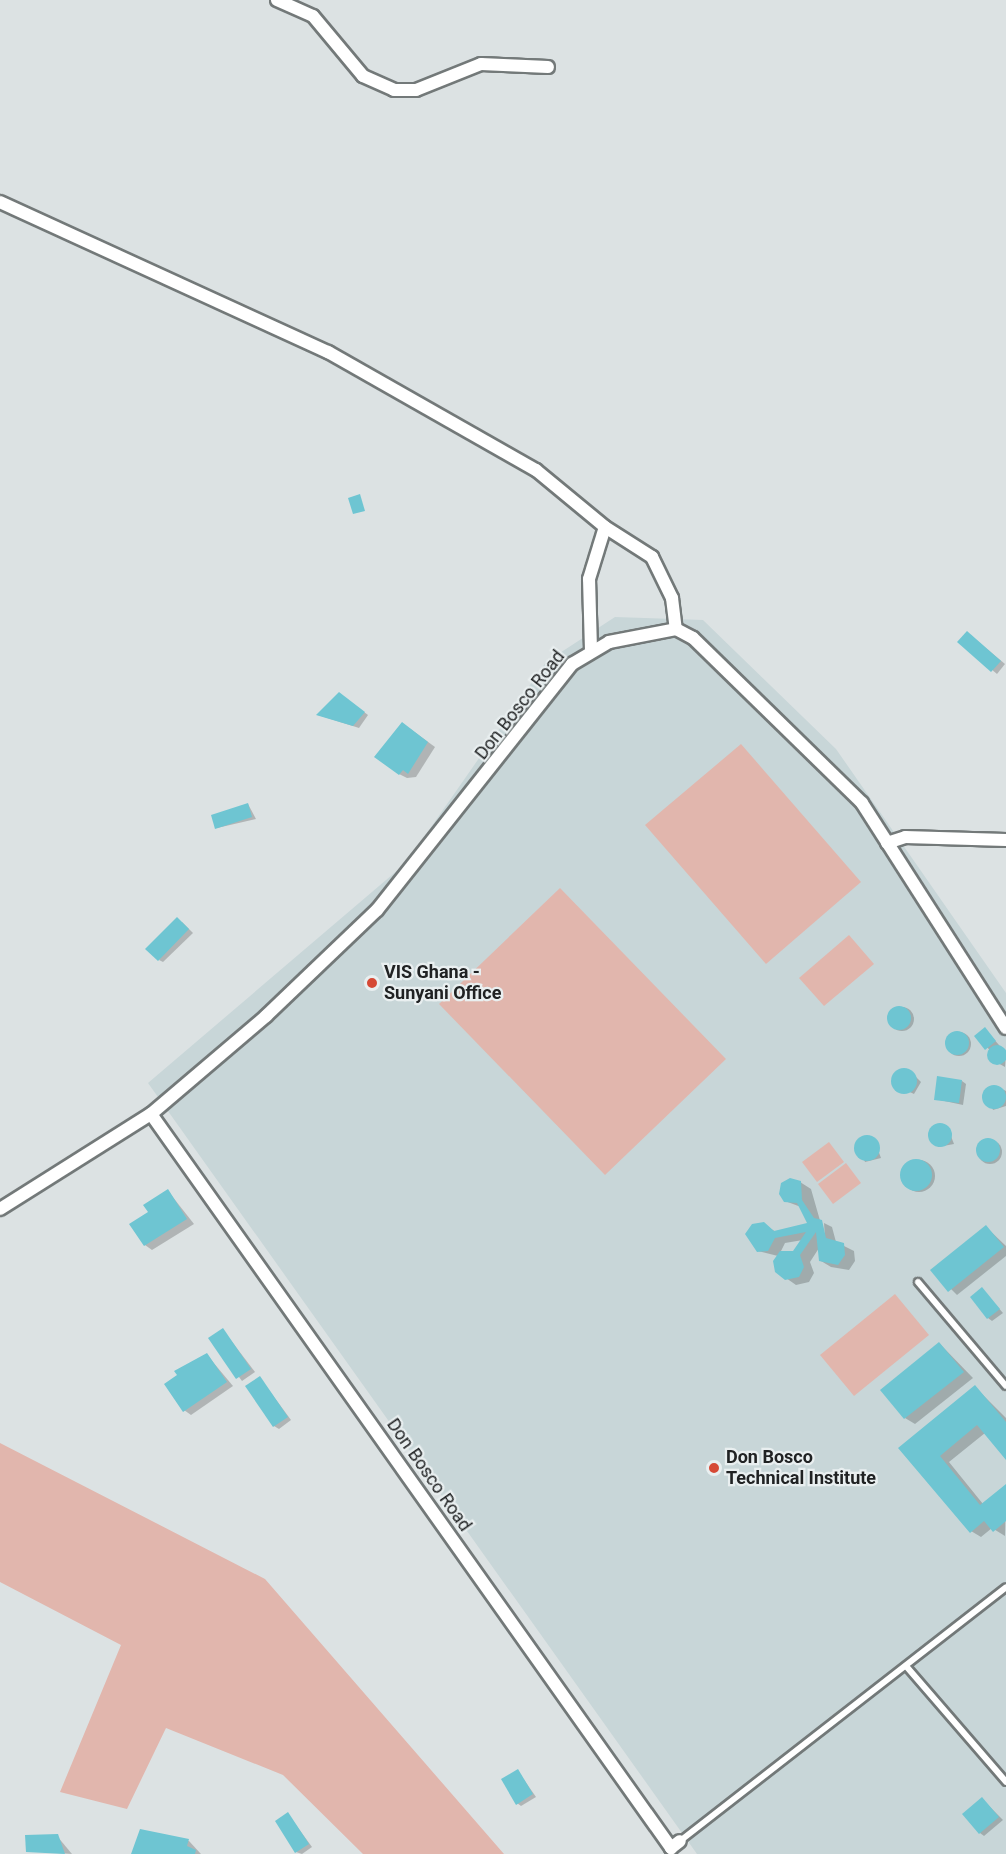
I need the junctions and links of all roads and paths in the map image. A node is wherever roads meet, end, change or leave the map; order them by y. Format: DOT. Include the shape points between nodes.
graph roads {
  1 [pos="277,0"];
  2 [pos="548,68"];
  3 [pos="0,202"];
  4 [pos="605,527"];
  5 [pos="676,629"];
  6 [pos="591,650"];
  7 [pos="1006,840"];
  8 [pos="887,843"];
  9 [pos="1006,1028"];
  10 [pos="151,1114"];
  11 [pos="0,1209"];
  12 [pos="918,1282"];
  13 [pos="1006,1386"];
  14 [pos="1006,1587"];
  15 [pos="906,1666"];
  16 [pos="1006,1782"];
  17 [pos="676,1848"];
  1 -- 2 [label="street" via="313,16 363,76 394,90 416,90 481,64"];
  3 -- 4 [label="street" via="99,242 338,357 536,470"];
  4 -- 5 [label="street" via="652,557 672,597"];
  4 -- 6 [label="street" via="589,579"];
  5 -- 6 [label="street, Don Bosco Road"];
  5 -- 8 [label="street" via="693,638 862,803"];
  6 -- 10 [label="street, Don Bosco Road" via="572,664 377,910 266,1016"];
  7 -- 8 [label="street" via="905,837"];
  8 -- 9 [label="street"];
  10 -- 11 [label="street, Don Bosco Road"];
  10 -- 17 [label="street, Don Bosco Road"];
  12 -- 13 [label="lane"];
  14 -- 15 [label="lane"];
  15 -- 16 [label="lane"];
  15 -- 17 [label="lane"];
}
